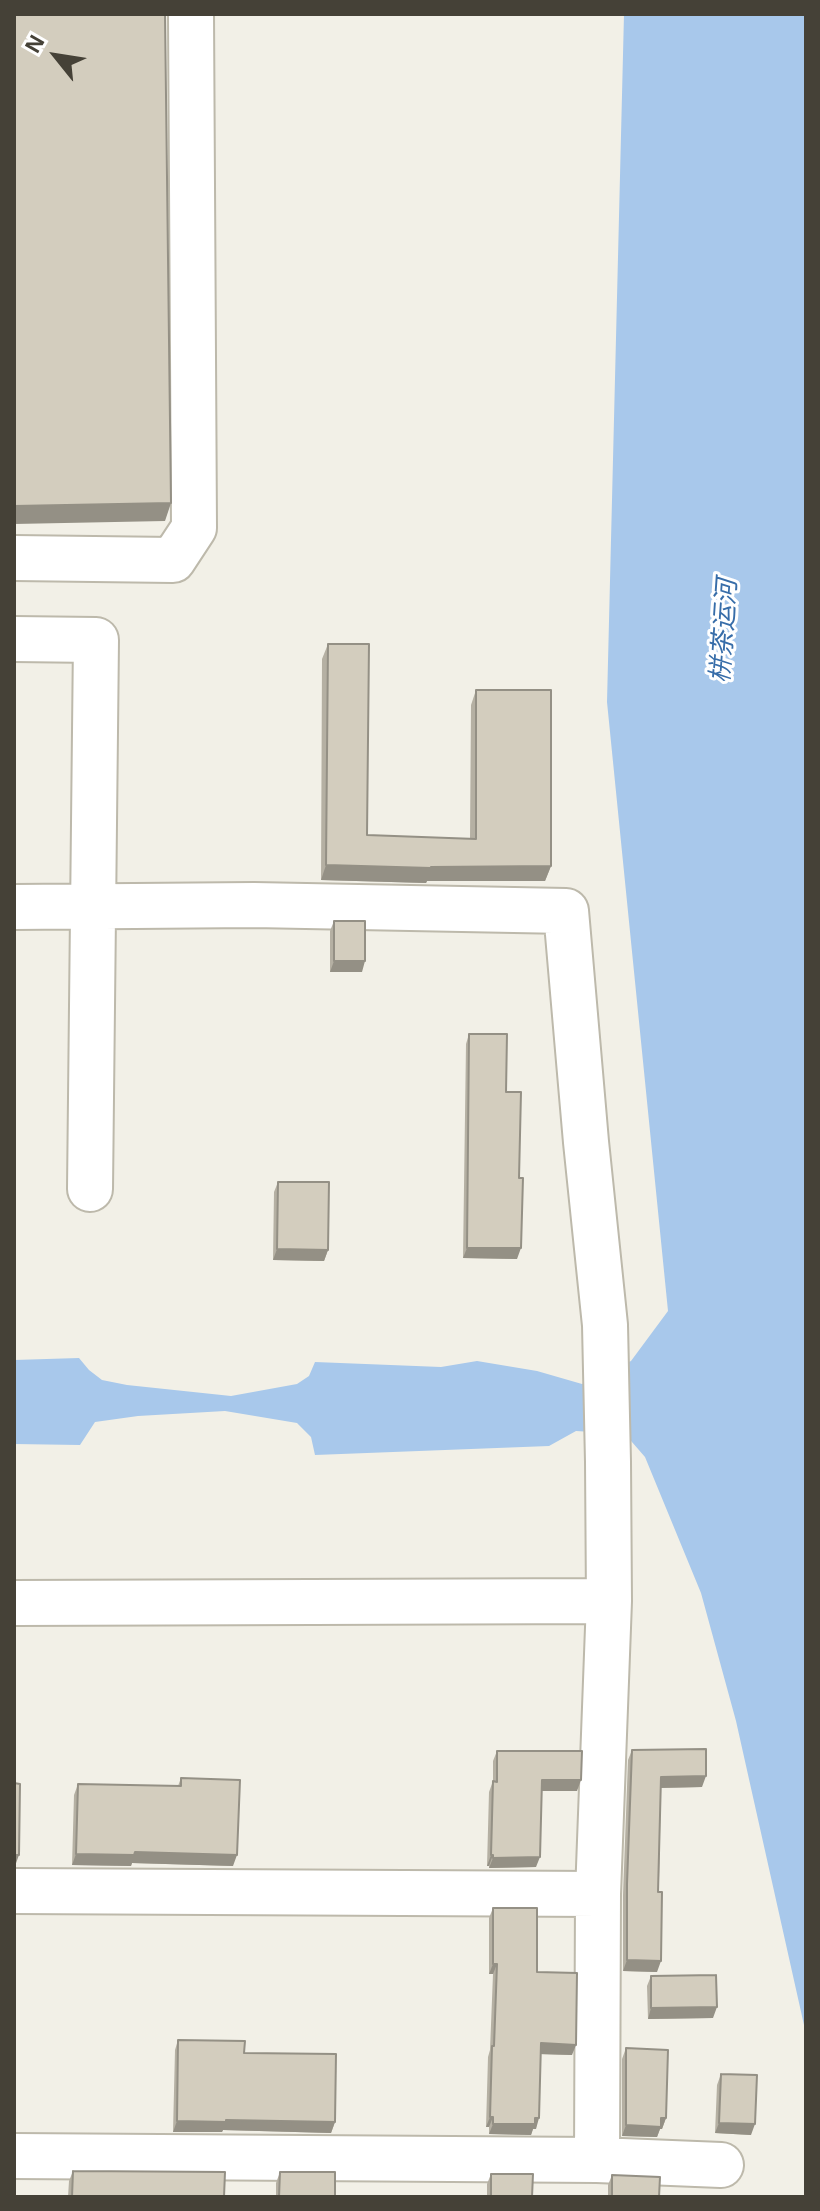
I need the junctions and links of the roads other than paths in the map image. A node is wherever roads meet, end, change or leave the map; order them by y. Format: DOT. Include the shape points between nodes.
graph roads {
  1 [pos="191,14"];
  2 [pos="14,558"];
  3 [pos="14,639"];
  4 [pos="14,907"];
  5 [pos="94,907"];
  6 [pos="90,1189"];
  7 [pos="609,1601"];
  8 [pos="14,1603"];
  9 [pos="14,1891"];
  10 [pos="598,1894"];
  11 [pos="14,2156"];
  12 [pos="597,2160"];
  13 [pos="721,2165"];
  1 -- 2 [label="street" via="194,528 173,560"];
  3 -- 5 [label="street" via="96,640"];
  4 -- 5 [label="street"];
  5 -- 6 [label="street"];
  5 -- 7 [label="street" via="566,911 605,1325"];
  7 -- 8 [label="street"];
  7 -- 10 [label="street"];
  9 -- 10 [label="street"];
  10 -- 12 [label="street"];
  11 -- 12 [label="street"];
  12 -- 13 [label="street"];
}
